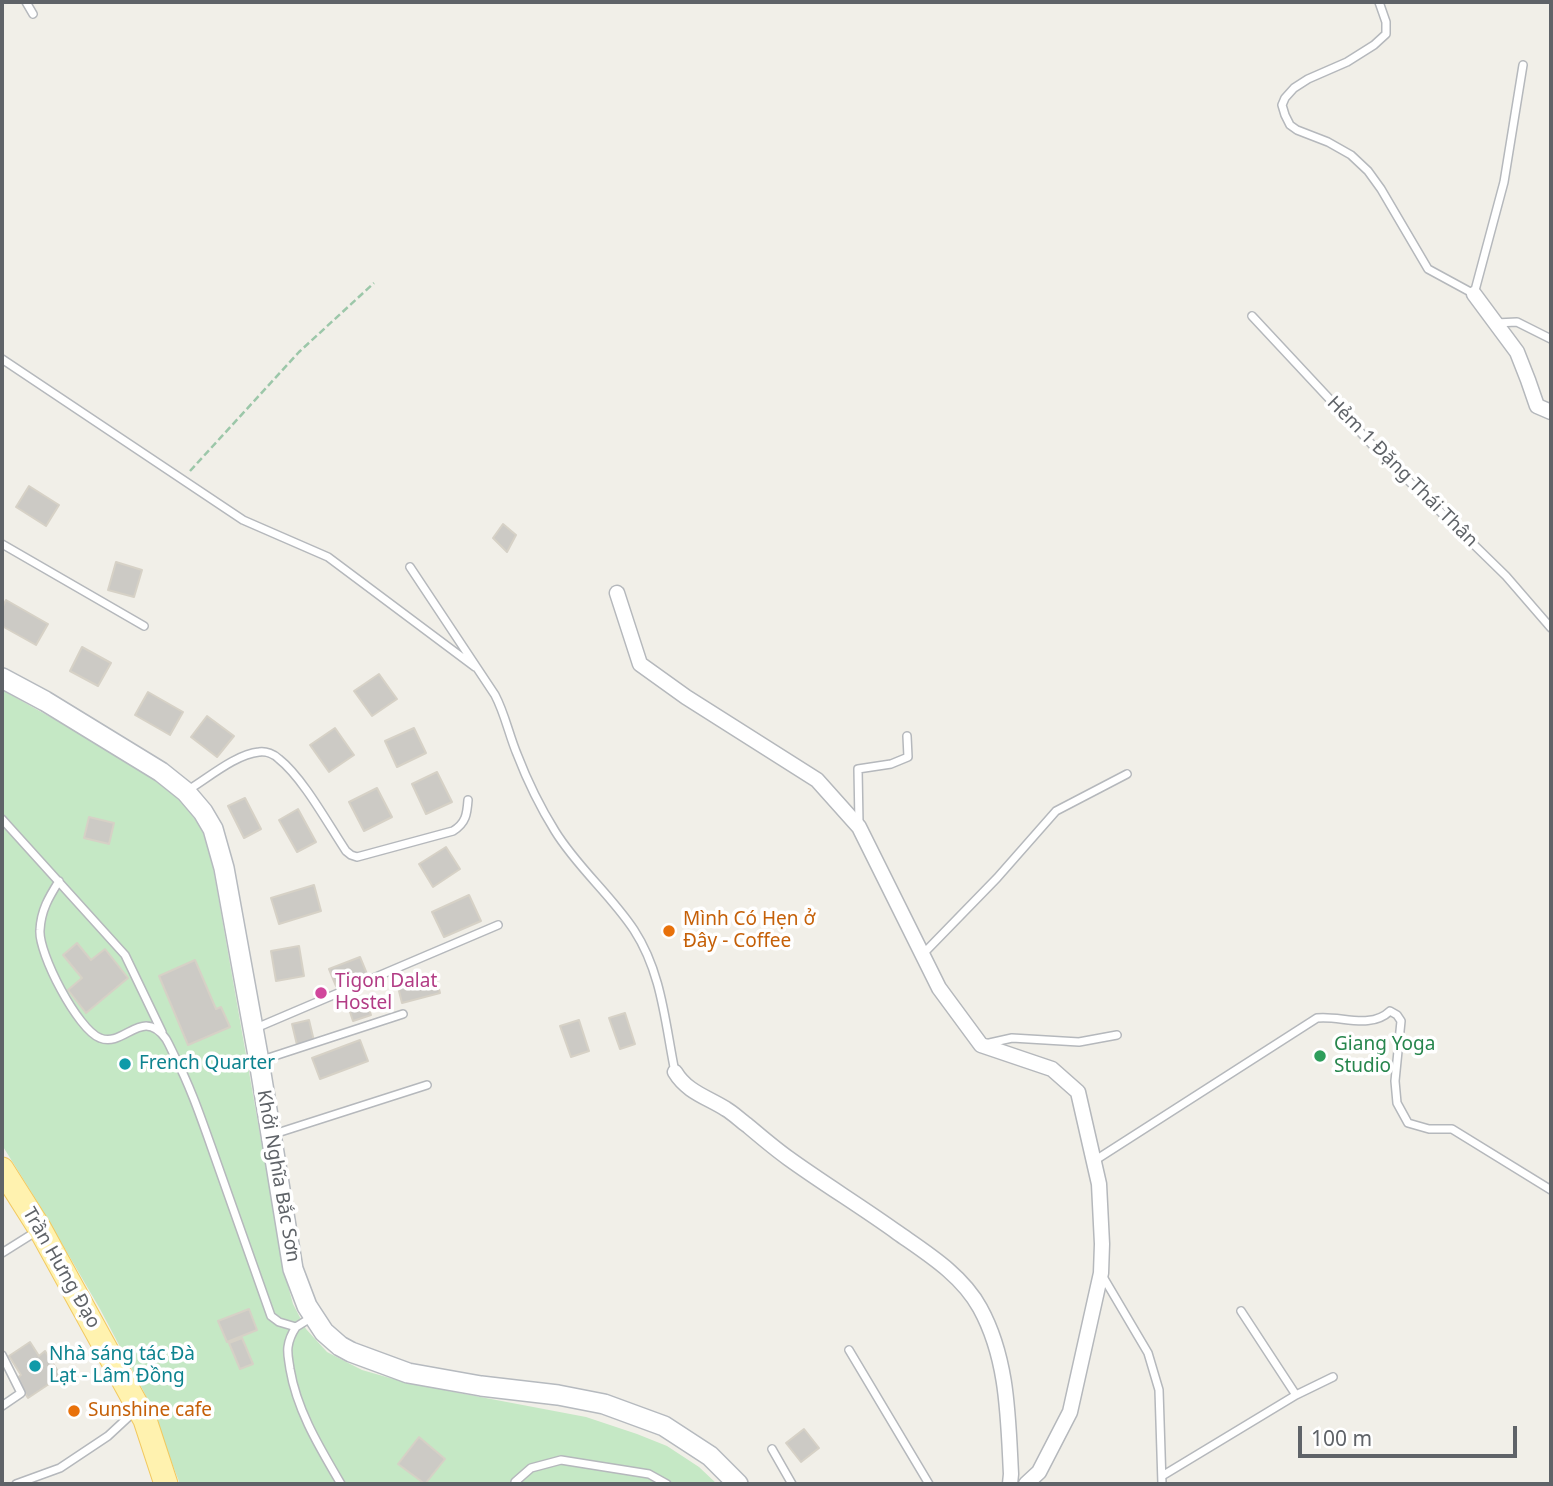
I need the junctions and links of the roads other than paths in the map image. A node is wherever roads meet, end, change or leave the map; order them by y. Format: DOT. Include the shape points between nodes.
graph roads {
  1 [pos="26,2"];
  2 [pos="1379,2"];
  3 [pos="33,14"];
  4 [pos="1523,65"];
  5 [pos="1474,294"];
  6 [pos="1252,316"];
  7 [pos="1496,323"];
  8 [pos="1551,339"];
  9 [pos="2,359"];
  10 [pos="1551,412"];
  11 [pos="2,544"];
  12 [pos="410,567"];
  13 [pos="617,593"];
  14 [pos="144,626"];
  15 [pos="1551,628"];
  16 [pos="481,671"];
  17 [pos="2,678"];
  18 [pos="907,736"];
  19 [pos="1126,774"];
  20 [pos="186,792"];
  21 [pos="468,800"];
  22 [pos="2,819"];
  23 [pos="859,827"];
  24 [pos="59,881"];
  25 [pos="498,925"];
  26 [pos="923,955"];
  27 [pos="402,1014"];
  28 [pos="252,1029"];
  29 [pos="1117,1035"];
  30 [pos="166,1039"];
  31 [pos="981,1045"];
  32 [pos="259,1061"];
  33 [pos="675,1072"];
  34 [pos="427,1085"];
  35 [pos="271,1135"];
  36 [pos="1094,1161"];
  37 [pos="2,1169"];
  38 [pos="1551,1190"];
  39 [pos="40,1229"];
  40 [pos="2,1253"];
  41 [pos="1101,1273"];
  42 [pos="1241,1311"];
  43 [pos="304,1322"];
  44 [pos="849,1350"];
  45 [pos="2,1355"];
  46 [pos="1333,1377"];
  47 [pos="1296,1395"];
  48 [pos="2,1406"];
  49 [pos="139,1408"];
  50 [pos="772,1449"];
  51 [pos="1162,1480"];
  52 [pos="16,1484"];
  53 [pos="166,1484"];
  54 [pos="341,1484"];
  55 [pos="515,1484"];
  56 [pos="667,1484"];
  57 [pos="738,1484"];
  58 [pos="792,1484"];
  59 [pos="929,1484"];
  60 [pos="1010,1484"];
  61 [pos="1026,1484"];
  1 -- 3 [label="lane"];
  2 -- 5 [label="lane" via="1385,34 1347,62 1294,88 1282,105 1284,115 1297,130 1351,155 1368,171 1428,269"];
  4 -- 5 [label="lane" via="1504,182"];
  5 -- 7 [label="street"];
  6 -- 15 [label="lane, Hẻm 1 Đặng Thái Thân"];
  7 -- 8 [label="lane" via="1517,323"];
  7 -- 10 [label="street" via="1517,352 1537,406"];
  9 -- 16 [label="lane" via="243,520 328,557"];
  11 -- 14 [label="lane"];
  12 -- 16 [label="lane"];
  13 -- 23 [label="street" via="640,664 817,780"];
  16 -- 33 [label="lane" via="502,707 517,754 555,831 635,931 652,965"];
  17 -- 20 [label="street, Khởi Nghĩa Bắc Sơn" via="128,751"];
  18 -- 23 [label="lane" via="908,757 858,769"];
  19 -- 26 [label="lane" via="1056,811"];
  20 -- 21 [label="lane" via="237,759 267,752 301,783 346,850 357,857 453,831 463,824"];
  20 -- 28 [label="street, Khởi Nghĩa Bắc Sơn" via="213,829 224,868"];
  22 -- 24 [label="lane"];
  23 -- 26 [label="street"];
  24 -- 30 [label="lane" via="125,955"];
  24 -- 30 [label="lane" via="45,903 39,932 52,974 78,1018 98,1038 111,1040 149,1025"];
  25 -- 28 [label="lane"];
  26 -- 31 [label="street" via="939,988"];
  27 -- 32 [label="lane"];
  28 -- 32 [label="street, Khởi Nghĩa Bắc Sơn"];
  29 -- 31 [label="lane" via="1079,1042 1012,1038"];
  30 -- 43 [label="lane" via="190,1085 271,1316 279,1322"];
  31 -- 36 [label="street" via="1052,1069 1078,1092"];
  32 -- 35 [label="street, Khởi Nghĩa Bắc Sơn"];
  33 -- 60 [label="street" via="685,1086 727,1109 788,1158 916,1246 969,1292 1000,1361 1007,1396"];
  34 -- 35 [label="lane"];
  35 -- 43 [label="street, Khởi Nghĩa Bắc Sơn" via="293,1269 307,1306"];
  36 -- 38 [label="lane" via="1317,1018 1367,1021 1390,1012 1401,1021 1395,1081 1397,1103 1408,1123 1452,1129"];
  36 -- 41 [label="street" via="1100,1184"];
  37 -- 39 [label="main road, Trần Hưng Đạo"];
  39 -- 40 [label="lane"];
  39 -- 49 [label="main road, Trần Hưng Đạo"];
  41 -- 51 [label="lane" via="1148,1353 1159,1390"];
  41 -- 61 [label="street" via="1070,1412 1039,1472"];
  42 -- 47 [label="lane"];
  43 -- 54 [label="lane" via="289,1338 292,1377 312,1434"];
  43 -- 57 [label="street, Khởi Nghĩa Bắc Sơn" via="340,1346 408,1373 604,1404 663,1426 710,1456"];
  44 -- 59 [label="lane"];
  45 -- 48 [label="lane" via="21,1393"];
  46 -- 47 [label="lane"];
  47 -- 51 [label="lane"];
  49 -- 52 [label="lane" via="108,1436 60,1468"];
  49 -- 53 [label="main road, Trần Hưng Đạo"];
  50 -- 58 [label="lane"];
  55 -- 56 [label="lane" via="531,1468 561,1460 649,1474"];
}
